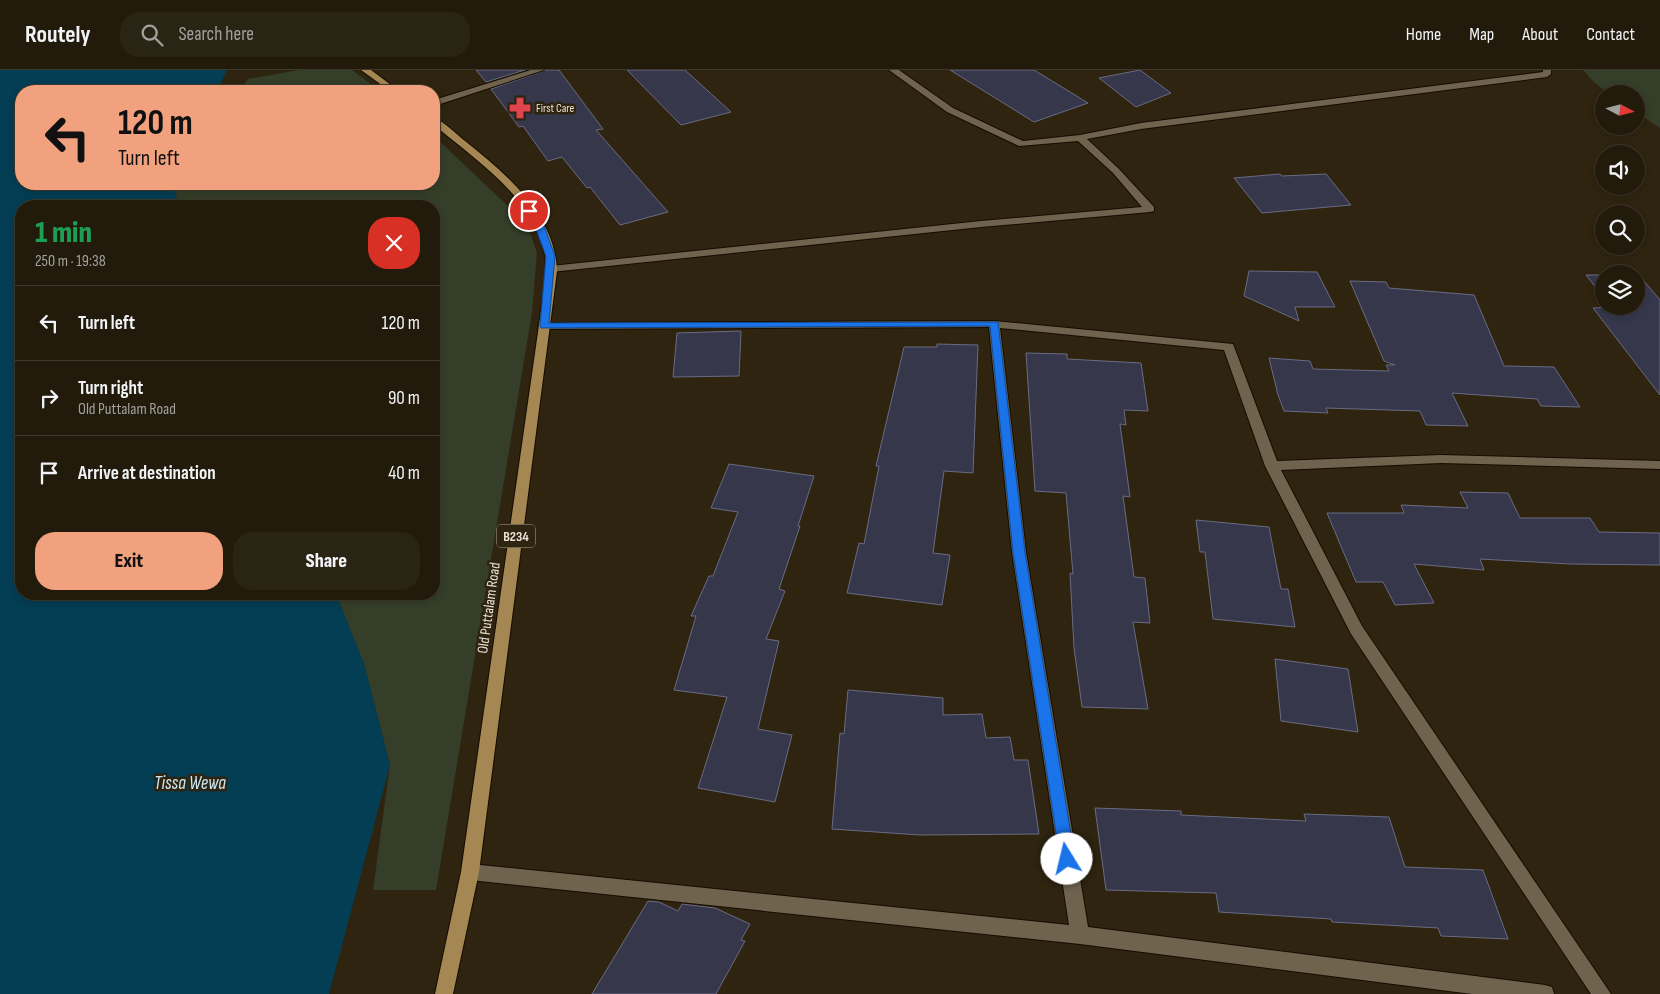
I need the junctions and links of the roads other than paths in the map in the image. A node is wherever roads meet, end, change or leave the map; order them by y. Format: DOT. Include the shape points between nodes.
graph roads {
  1 [pos="365,70"];
  2 [pos="540,70"];
  3 [pos="893,70"];
  4 [pos="1548,70"];
  5 [pos="386,85"];
  6 [pos="440,101"];
  7 [pos="440,126"];
  8 [pos="1080,138"];
  9 [pos="551,269"];
  10 [pos="994,324"];
  11 [pos="544,326"];
  12 [pos="1660,465"];
  13 [pos="1272,466"];
  14 [pos="470,872"];
  15 [pos="1080,936"];
  16 [pos="444,994"];
  17 [pos="1545,994"];
  18 [pos="1602,994"];
  1 -- 5 [label="main road"];
  2 -- 6 [label="street"];
  3 -- 8 [label="street" via="950,110 1022,144"];
  4 -- 8 [label="street" via="1547,74 1141,126"];
  7 -- 9 [label="main road, Old Puttalam Road / B234" via="501,177 520,198 546,240"];
  8 -- 9 [label="street" via="1150,208"];
  9 -- 11 [label="main road, Old Puttalam Road / B234"];
  10 -- 11 [label="street"];
  10 -- 13 [label="street" via="1229,347"];
  10 -- 15 [label="street" via="1019,552"];
  11 -- 14 [label="main road, Old Puttalam Road / B234"];
  12 -- 13 [label="street" via="1441,459"];
  13 -- 18 [label="street" via="1356,630"];
  14 -- 15 [label="street"];
  14 -- 16 [label="main road, Old Puttalam Road / B234"];
  15 -- 17 [label="street"];
}
